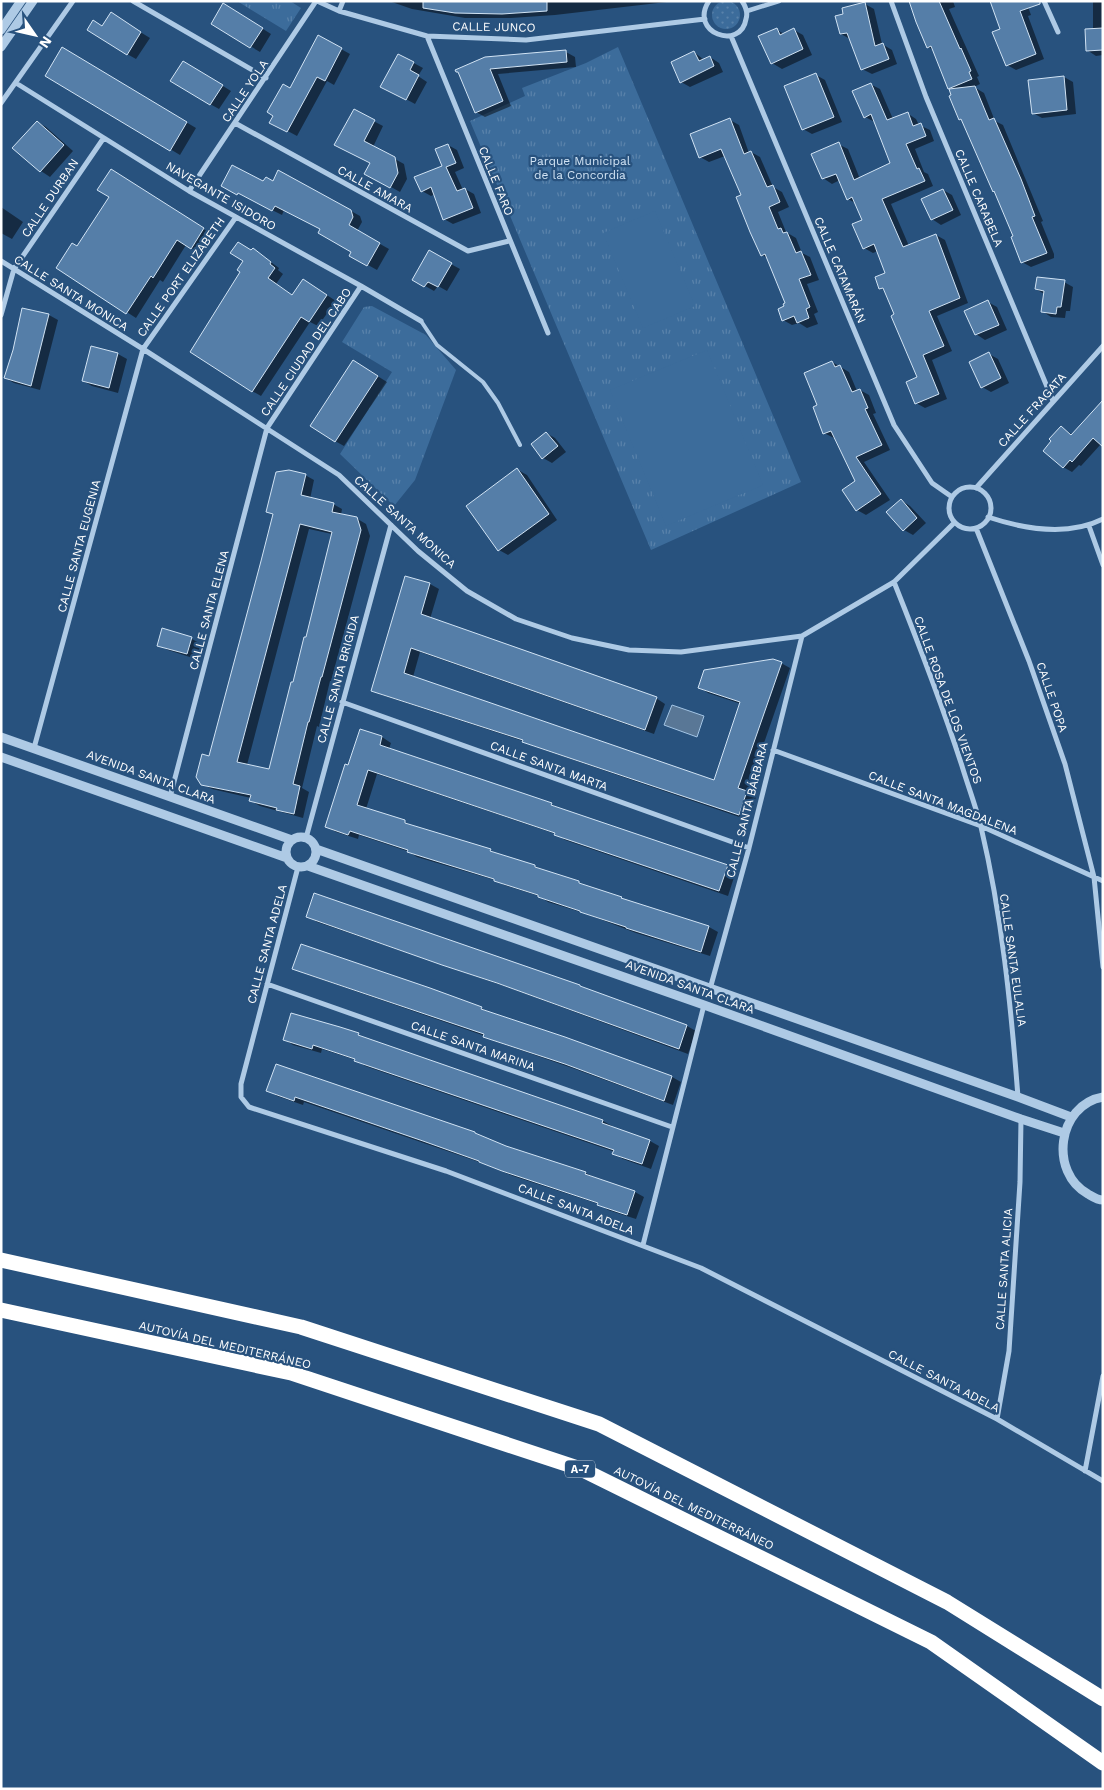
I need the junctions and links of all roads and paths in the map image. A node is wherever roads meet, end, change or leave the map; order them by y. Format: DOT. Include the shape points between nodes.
graph roads {
  1 [pos="21,1"];
  2 [pos="33,1"];
  3 [pos="73,1"];
  4 [pos="133,1"];
  5 [pos="316,1"];
  6 [pos="343,1"];
  7 [pos="709,1"];
  8 [pos="742,1"];
  9 [pos="779,1"];
  10 [pos="891,1"];
  11 [pos="1044,1"];
  12 [pos="339,10"];
  13 [pos="747,10"];
  14 [pos="704,20"];
  15 [pos="1,30"];
  16 [pos="1058,32"];
  17 [pos="427,36"];
  18 [pos="731,36"];
  19 [pos="1,47"];
  20 [pos="266,78"];
  21 [pos="16,83"];
  22 [pos="1,103"];
  23 [pos="235,123"];
  24 [pos="103,138"];
  25 [pos="189,191"];
  26 [pos="236,217"];
  27 [pos="509,241"];
  28 [pos="1,261"];
  29 [pos="14,269"];
  30 [pos="362,286"];
  31 [pos="1,315"];
  32 [pos="420,321"];
  33 [pos="548,333"];
  34 [pos="1103,346"];
  35 [pos="143,349"];
  36 [pos="1053,401"];
  37 [pos="267,428"];
  38 [pos="520,445"];
  39 [pos="976,488"];
  40 [pos="952,497"];
  41 [pos="988,517"];
  42 [pos="1103,519"];
  43 [pos="954,522"];
  44 [pos="390,525"];
  45 [pos="1089,526"];
  46 [pos="976,528"];
  47 [pos="1103,565"];
  48 [pos="894,582"];
  49 [pos="802,636"];
  50 [pos="342,702"];
  51 [pos="1,737"];
  52 [pos="34,748"];
  53 [pos="773,750"];
  54 [pos="1,757"];
  55 [pos="170,797"];
  56 [pos="981,826"];
  57 [pos="306,838"];
  58 [pos="292,840"];
  59 [pos="749,848"];
  60 [pos="316,849"];
  61 [pos="287,858"];
  62 [pos="308,866"];
  63 [pos="298,867"];
  64 [pos="1094,877"];
  65 [pos="1103,881"];
  66 [pos="1103,967"];
  67 [pos="267,984"];
  68 [pos="710,989"];
  69 [pos="704,1005"];
  70 [pos="1018,1097"];
  71 [pos="1103,1097"];
  72 [pos="1072,1117"];
  73 [pos="1021,1119"];
  74 [pos="672,1127"];
  75 [pos="1064,1133"];
  76 [pos="1103,1200"];
  77 [pos="643,1245"];
  78 [pos="1,1260"];
  79 [pos="1,1310"];
  80 [pos="1103,1376"];
  81 [pos="997,1419"];
  82 [pos="1085,1471"];
  83 [pos="1103,1481"];
  84 [pos="1103,1699"];
  85 [pos="1103,1763"];
  1 -- 15 [label="street"];
  2 -- 19 [label="street"];
  3 -- 21 [label="street"];
  4 -- 20 [label="street"];
  5 -- 12 [label="street, CALLE JUNCO"];
  5 -- 20 [label="street, CALLE YOLA"];
  6 -- 12 [label="street"];
  7 -- 14 [label="street"];
  8 -- 13 [label="street"];
  9 -- 13 [label="street"];
  10 -- 36 [label="street, CALLE CARABELA" via="926,97"];
  11 -- 16 [label="street"];
  12 -- 17 [label="street, CALLE JUNCO"];
  13 -- 18 [label="street" via="746,23"];
  14 -- 17 [label="street, CALLE JUNCO" via="526,40"];
  14 -- 18 [label="street" via="717,35"];
  17 -- 27 [label="street, CALLE FARO"];
  18 -- 40 [label="street, CALLE CATAMARÁN" via="894,425 932,483"];
  20 -- 23 [label="street, CALLE YOLA"];
  21 -- 22 [label="street"];
  21 -- 24 [label="street, NAVEGANTE ISIDORO"];
  23 -- 25 [label="street, CALLE YOLA"];
  23 -- 27 [label="street, CALLE AMARA" via="468,251"];
  24 -- 25 [label="street, NAVEGANTE ISIDORO"];
  24 -- 29 [label="street, CALLE DURBAN"];
  25 -- 26 [label="street, NAVEGANTE ISIDORO"];
  26 -- 30 [label="street, NAVEGANTE ISIDORO"];
  26 -- 35 [label="street, CALLE PORT ELIZABETH"];
  27 -- 33 [label="street, CALLE FARO"];
  28 -- 29 [label="street, CALLE SANTA MONICA"];
  29 -- 31 [label="street, CALLE DURBAN"];
  29 -- 35 [label="street, CALLE SANTA MONICA"];
  30 -- 32 [label="street, NAVEGANTE ISIDORO"];
  30 -- 37 [label="street, CALLE CIUDAD DEL CABO"];
  32 -- 38 [label="lane" via="438,345 483,382"];
  34 -- 36 [label="street, CALLE FRAGATA"];
  35 -- 37 [label="street, CALLE SANTA MONICA"];
  35 -- 52 [label="street, CALLE SANTA EUGENIA"];
  36 -- 39 [label="street, CALLE FRAGATA"];
  37 -- 44 [label="street, CALLE SANTA MONICA" via="339,475"];
  37 -- 55 [label="street, CALLE SANTA ELENA"];
  39 -- 40 [label="street" via="966,487"];
  39 -- 41 [label="street" via="989,500"];
  40 -- 43 [label="street" via="949,514"];
  41 -- 45 [label="street" via="1011,525 1050,530"];
  41 -- 46 [label="street"];
  42 -- 45 [label="street"];
  43 -- 46 [label="street" via="962,528"];
  43 -- 48 [label="street, CALLE SANTA MONICA"];
  44 -- 49 [label="street, CALLE SANTA MONICA" via="466,590 516,618 572,638 630,650 681,652"];
  44 -- 50 [label="street, CALLE SANTA BRIGIDA"];
  45 -- 47 [label="street"];
  46 -- 64 [label="street, CALLE POPA" via="1029,660 1065,764"];
  48 -- 49 [label="street, CALLE SANTA MONICA"];
  48 -- 56 [label="street, CALLE ROSA DE LOS VIENTOS"];
  49 -- 53 [label="street, CALLE SANTA BÁRBARA"];
  50 -- 57 [label="street, CALLE SANTA BRIGIDA"];
  50 -- 59 [label="street, CALLE SANTA MARTA"];
  51 -- 52 [label="street, AVENIDA SANTA CLARA"];
  52 -- 55 [label="street, AVENIDA SANTA CLARA"];
  53 -- 56 [label="street, CALLE SANTA MAGDALENA"];
  53 -- 59 [label="street, CALLE SANTA BÁRBARA"];
  54 -- 61 [label="street"];
  55 -- 58 [label="street, AVENIDA SANTA CLARA"];
  56 -- 64 [label="street, CALLE SANTA MAGDALENA"];
  56 -- 70 [label="street, CALLE SANTA EULALIA" via="1002,932"];
  57 -- 58 [label="street"];
  57 -- 60 [label="street"];
  58 -- 61 [label="street" via="286,848"];
  59 -- 68 [label="street, CALLE SANTA BÁRBARA"];
  60 -- 62 [label="street" via="315,859"];
  60 -- 68 [label="street, AVENIDA SANTA CLARA"];
  61 -- 63 [label="street"];
  62 -- 63 [label="street"];
  62 -- 69 [label="street, AVENIDA SANTA CLARA"];
  63 -- 67 [label="street, CALLE SANTA ADELA"];
  64 -- 65 [label="street, CALLE SANTA MAGDALENA"];
  64 -- 66 [label="street, CALLE POPA"];
  67 -- 74 [label="street, CALLE SANTA MARINA"];
  67 -- 77 [label="street, CALLE SANTA ADELA" via="241,1084 241,1097 249,1107 446,1171"];
  68 -- 70 [label="street, AVENIDA SANTA CLARA"];
  69 -- 73 [label="street, AVENIDA SANTA CLARA"];
  69 -- 74 [label="street"];
  70 -- 72 [label="street, AVENIDA SANTA CLARA"];
  71 -- 72 [label="street" via="1082,1107"];
  72 -- 75 [label="street"];
  73 -- 75 [label="street, AVENIDA SANTA CLARA"];
  73 -- 81 [label="street, CALLE SANTA ALICIA" via="1009,1351"];
  74 -- 77 [label="street"];
  75 -- 76 [label="street" via="1062,1152 1069,1175 1082,1190"];
  77 -- 81 [label="street, CALLE SANTA ADELA" via="701,1268"];
  78 -- 84 [label="highway" via="301,1327 599,1424 947,1602"];
  79 -- 85 [label="highway, AUTOVÍA DEL MEDITERRÁNEO / A-7" via="291,1373 581,1469 931,1642"];
  80 -- 82 [label="street"];
  81 -- 82 [label="street, CALLE SANTA ADELA"];
  82 -- 83 [label="street, CALLE SANTA ADELA"];
}
